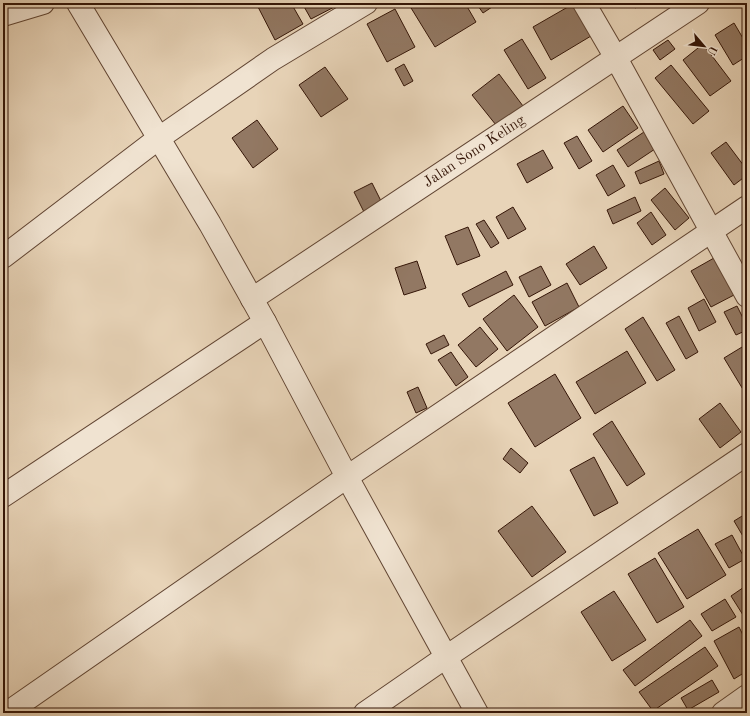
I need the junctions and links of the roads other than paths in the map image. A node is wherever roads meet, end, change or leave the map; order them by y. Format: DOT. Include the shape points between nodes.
graph roads {
  1 [pos="78,3"];
  2 [pos="366,3"];
  3 [pos="584,3"];
  4 [pos="698,3"];
  5 [pos="33,6"];
  6 [pos="3,15"];
  7 [pos="3,24"];
  8 [pos="616,58"];
  9 [pos="159,138"];
  10 [pos="747,207"];
  11 [pos="711,232"];
  12 [pos="3,257"];
  13 [pos="747,296"];
  14 [pos="252,298"];
  15 [pos="265,322"];
  16 [pos="747,454"];
  17 [pos="347,477"];
  18 [pos="3,496"];
  19 [pos="446,657"];
  20 [pos="747,696"];
  21 [pos="7,713"];
  22 [pos="365,713"];
  23 [pos="477,713"];
  24 [pos="723,713"];
  1 -- 9 [label="street"];
  2 -- 9 [label="street" via="273,59"];
  3 -- 8 [label="street"];
  4 -- 8 [label="street, Jalan Sono Keling"];
  5 -- 6 [label="street"];
  5 -- 7 [label="street"];
  8 -- 11 [label="street"];
  8 -- 14 [label="street, Jalan Sono Keling"];
  9 -- 12 [label="street"];
  9 -- 14 [label="street"];
  10 -- 11 [label="street"];
  11 -- 13 [label="street"];
  11 -- 17 [label="street"];
  14 -- 15 [label="street"];
  15 -- 17 [label="street"];
  15 -- 18 [label="street"];
  16 -- 19 [label="street"];
  17 -- 19 [label="street"];
  17 -- 21 [label="street"];
  19 -- 22 [label="street"];
  19 -- 23 [label="street"];
  20 -- 24 [label="street"];
}
